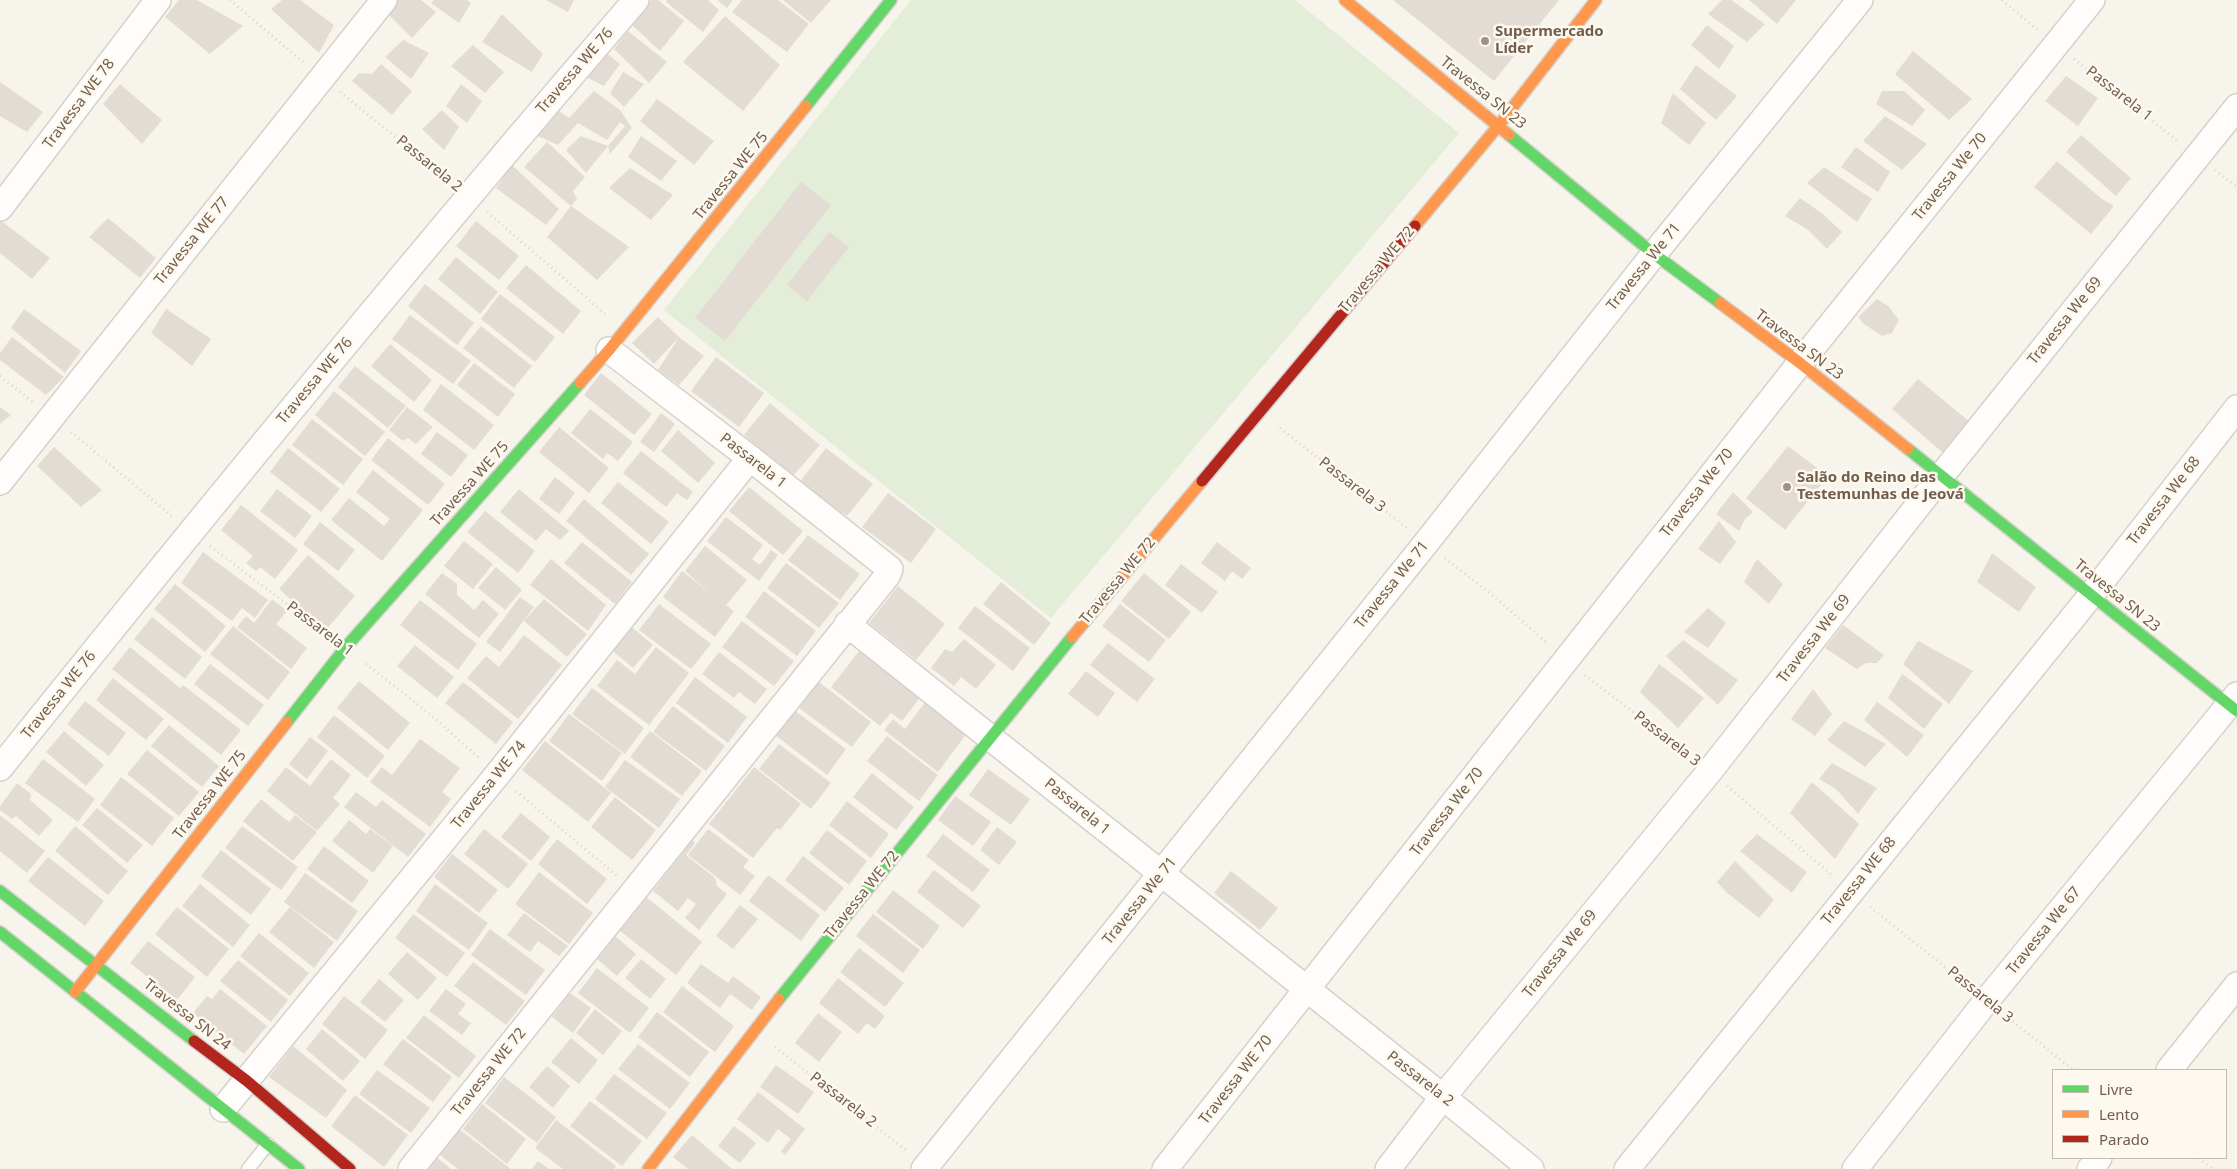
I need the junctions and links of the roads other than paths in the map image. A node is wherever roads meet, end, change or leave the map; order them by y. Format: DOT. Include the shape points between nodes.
graph roads {
  1 [pos="158,0"];
  2 [pos="384,0"];
  3 [pos="636,0"];
  4 [pos="892,0"];
  5 [pos="1345,0"];
  6 [pos="1596,0"];
  7 [pos="1860,0"];
  8 [pos="2092,0"];
  9 [pos="2237,106"];
  10 [pos="1499,125"];
  11 [pos="0,208"];
  12 [pos="1654,254"];
  13 [pos="609,350"];
  14 [pos="1800,363"];
  15 [pos="2237,408"];
  16 [pos="750,458"];
  17 [pos="1942,475"];
  18 [pos="0,482"];
  19 [pos="887,576"];
  20 [pos="2092,594"];
  21 [pos="847,624"];
  22 [pos="2234,704"];
  23 [pos="989,737"];
  24 [pos="0,768"];
  25 [pos="1162,874"];
  26 [pos="0,891"];
  27 [pos="0,932"];
  28 [pos="97,964"];
  29 [pos="2237,985"];
  30 [pos="1307,990"];
  31 [pos="76,992"];
  32 [pos="2170,1069"];
  33 [pos="246,1081"];
  34 [pos="1444,1097"];
  35 [pos="223,1109"];
  36 [pos="268,1144"];
  37 [pos="2098,1159"];
  38 [pos="925,1167"];
  39 [pos="248,1169"];
  40 [pos="299,1169"];
  41 [pos="350,1169"];
  42 [pos="411,1169"];
  43 [pos="648,1169"];
  44 [pos="1165,1169"];
  45 [pos="1388,1169"];
  46 [pos="1531,1169"];
  47 [pos="1627,1169"];
  48 [pos="1855,1169"];
  49 [pos="2090,1169"];
  1 -- 11 [label="street, Travessa WE 78"];
  2 -- 18 [label="street, Travessa WE 77"];
  3 -- 24 [label="street, Travessa WE 76" via="468,196 190,531"];
  4 -- 13 [label="main road, Travessa WE 75"];
  5 -- 10 [label="main road, Travessa SN 23"];
  6 -- 10 [label="main road, Travessa WE 72"];
  7 -- 12 [label="street, Travessa We 71"];
  8 -- 14 [label="street, Travessa We 70"];
  9 -- 17 [label="street, Travessa We 69"];
  10 -- 12 [label="main road, Travessa SN 23"];
  10 -- 23 [label="main road, Travessa WE 72"];
  12 -- 14 [label="main road, Travessa SN 23"];
  12 -- 25 [label="street, Travessa We 71"];
  13 -- 16 [label="street, Passarela 1"];
  13 -- 28 [label="main road, Travessa WE 75" via="345,648"];
  14 -- 17 [label="main road, Travessa SN 23"];
  14 -- 30 [label="street, Travessa We 70"];
  15 -- 20 [label="street, Travessa We 68"];
  16 -- 19 [label="street, Passarela 1" via="890,569"];
  16 -- 33 [label="street, Travessa WE 74" via="498,775"];
  17 -- 20 [label="main road, Travessa SN 23"];
  17 -- 34 [label="street, Travessa We 69" via="1709,772"];
  19 -- 21 [label="street, Travessa WE 72"];
  20 -- 22 [label="main road, Travessa SN 23" via="2185,672"];
  20 -- 47 [label="street, Travessa WE 68"];
  21 -- 23 [label="street, Passarela 1"];
  21 -- 42 [label="street, Travessa WE 72"];
  22 -- 48 [label="street, Travessa We 67" via="1987,1000"];
  23 -- 25 [label="street, Passarela 1"];
  23 -- 43 [label="main road, Travessa WE 72"];
  25 -- 30 [label="street, Passarela 1"];
  25 -- 38 [label="street, Travessa We 71"];
  26 -- 28 [label="main road, Travessa SN 24"];
  27 -- 31 [label="main road"];
  28 -- 31 [label="main road, Travessa WE 75"];
  28 -- 33 [label="main road, Travessa SN 24"];
  29 -- 32 [label="street"];
  30 -- 34 [label="street, Passarela 2"];
  30 -- 44 [label="street, Travessa WE 70"];
  31 -- 35 [label="main road"];
  33 -- 35 [label="street, Travessa WE 74"];
  33 -- 41 [label="main road, Travessa SN 24"];
  34 -- 45 [label="street, Travessa We 69"];
  34 -- 46 [label="street, Passarela 2"];
  35 -- 36 [label="main road"];
  36 -- 39 [label="lane"];
  36 -- 40 [label="main road"];
  37 -- 49 [label="street"];
}
